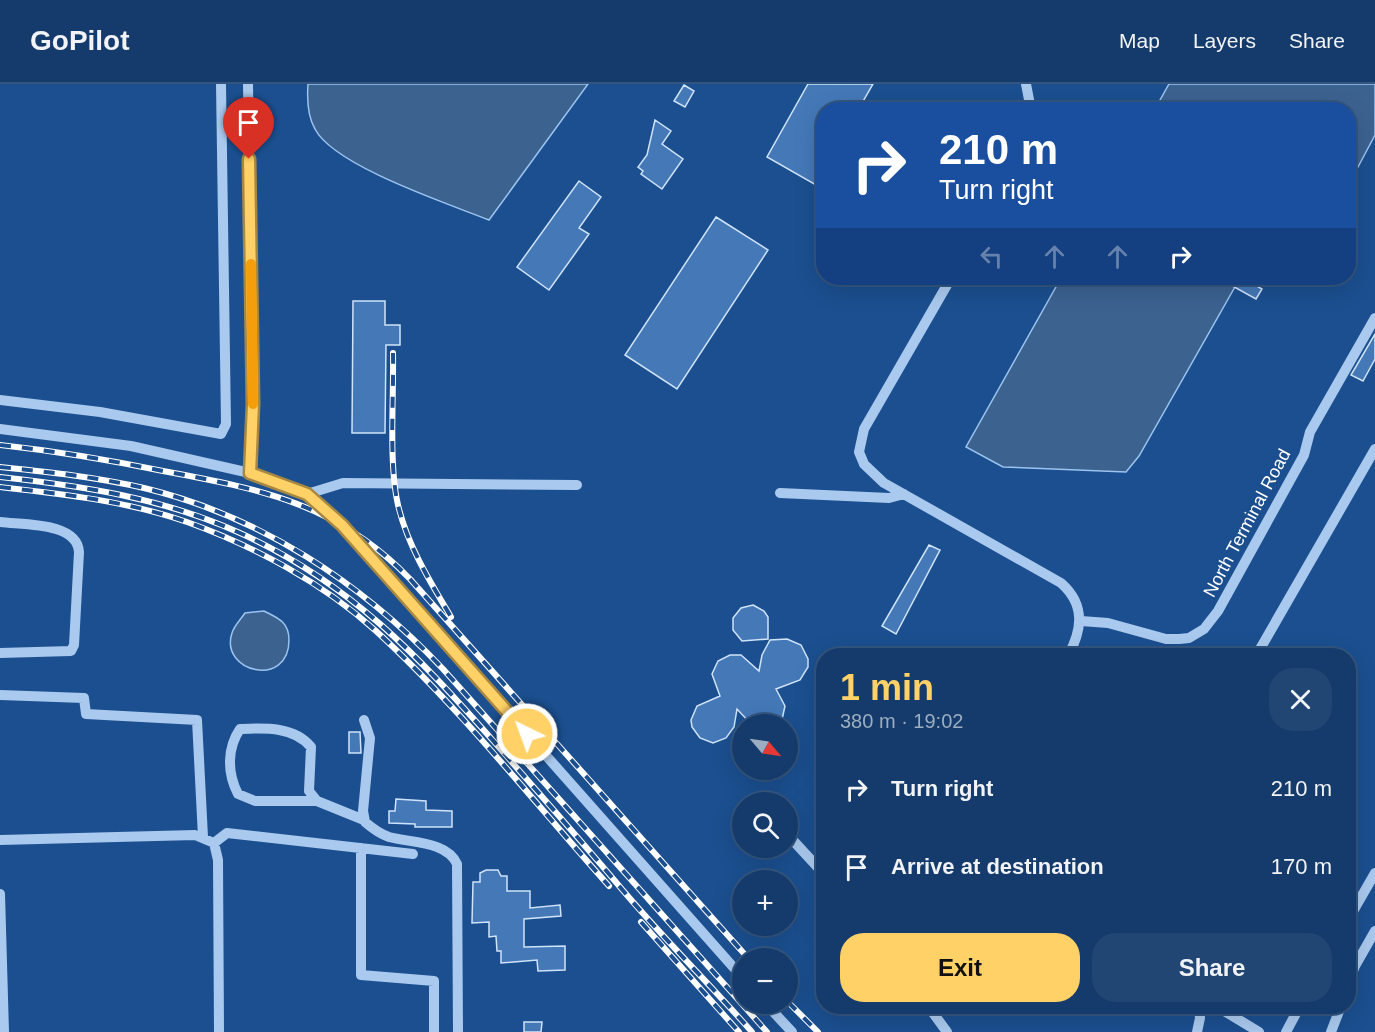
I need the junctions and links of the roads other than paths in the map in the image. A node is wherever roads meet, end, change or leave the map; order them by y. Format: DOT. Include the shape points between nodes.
graph roads {
  1 [pos="221,84"];
  2 [pos="248,84"];
  3 [pos="1026,84"];
  4 [pos="1029,102"];
  5 [pos="947,285"];
  6 [pos="1375,318"];
  7 [pos="0,400"];
  8 [pos="0,429"];
  9 [pos="1375,449"];
  10 [pos="250,473"];
  11 [pos="577,485"];
  12 [pos="780,493"];
  13 [pos="307,494"];
  14 [pos="904,494"];
  15 [pos="0,522"];
  16 [pos="1081,621"];
  17 [pos="1072,648"];
  18 [pos="1261,648"];
  19 [pos="0,653"];
  20 [pos="0,695"];
  21 [pos="364,720"];
  22 [pos="317,801"];
  23 [pos="364,820"];
  24 [pos="203,837"];
  25 [pos="0,840"];
  26 [pos="214,843"];
  27 [pos="798,846"];
  28 [pos="361,849"];
  29 [pos="413,854"];
  30 [pos="816,865"];
  31 [pos="1375,873"];
  32 [pos="0,894"];
  33 [pos="1356,906"];
  34 [pos="1375,930"];
  35 [pos="1356,964"];
  36 [pos="732,966"];
  37 [pos="775,1014"];
  38 [pos="934,1014"];
  39 [pos="1200,1014"];
  40 [pos="1229,1014"];
  41 [pos="1296,1014"];
  42 [pos="1338,1014"];
  43 [pos="4,1032"];
  44 [pos="219,1032"];
  45 [pos="434,1032"];
  46 [pos="458,1032"];
  47 [pos="792,1032"];
  48 [pos="947,1032"];
  49 [pos="1197,1032"];
  50 [pos="1259,1032"];
  51 [pos="1286,1032"];
  52 [pos="1332,1032"];
  1 -- 7 [label="street" via="226,424 221,434 100,412"];
  2 -- 10 [label="street" via="253,404"];
  3 -- 4 [label="street"];
  5 -- 14 [label="street" via="860,442 859,452 872,474"];
  6 -- 16 [label="street, North Terminal Road" via="1310,432 1304,454 1218,611 1204,628 1189,638 1166,639 1108,623"];
  8 -- 10 [label="street" via="131,446"];
  9 -- 18 [label="street"];
  10 -- 13 [label="street"];
  11 -- 13 [label="street" via="343,483"];
  12 -- 14 [label="street" via="889,498"];
  13 -- 36 [label="street" via="342,525"];
  14 -- 16 [label="street" via="1061,583 1072,592"];
  15 -- 19 [label="street" via="61,530 71,534 79,552 71,651"];
  16 -- 17 [label="street"];
  20 -- 24 [label="street" via="84,698 86,714 197,720"];
  21 -- 23 [label="street" via="370,738"];
  22 -- 22 [label="street" via="309,791 310,747 303,738 292,732 240,729 231,742 230,780 238,794 255,801"];
  22 -- 23 [label="street"];
  23 -- 46 [label="street" via="387,836 443,849 458,864"];
  24 -- 25 [label="street"];
  24 -- 26 [label="street"];
  26 -- 28 [label="street" via="227,833"];
  26 -- 44 [label="street" via="218,860"];
  27 -- 30 [label="street"];
  28 -- 29 [label="street"];
  28 -- 45 [label="street" via="361,975 434,981"];
  31 -- 33 [label="street"];
  32 -- 43 [label="street"];
  34 -- 35 [label="street"];
  37 -- 47 [label="street"];
  38 -- 48 [label="street"];
  39 -- 49 [label="street"];
  40 -- 50 [label="street"];
  41 -- 51 [label="street"];
  42 -- 52 [label="street"];
}
